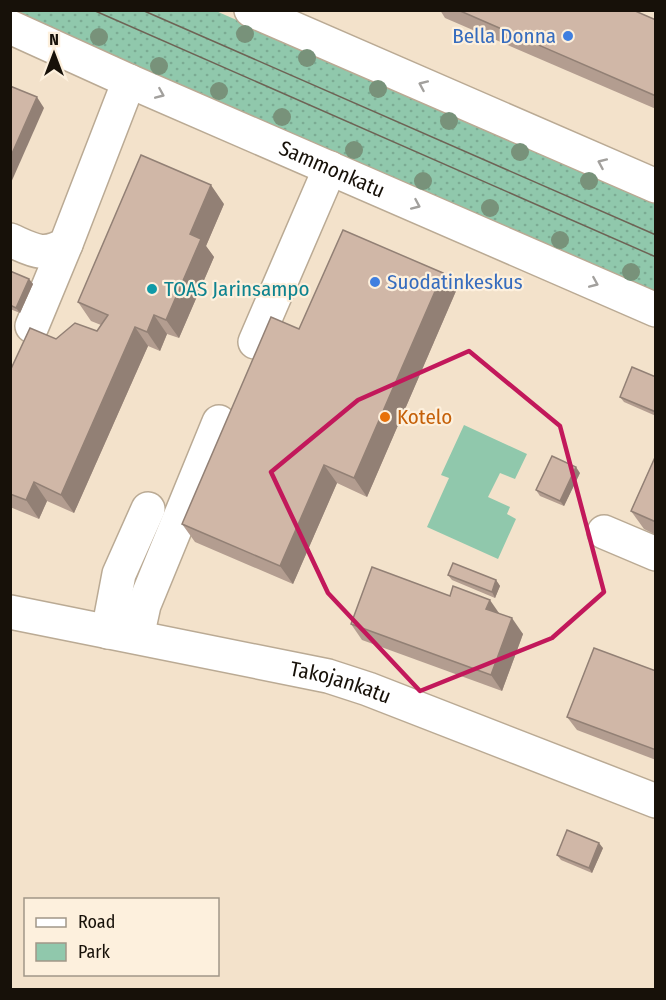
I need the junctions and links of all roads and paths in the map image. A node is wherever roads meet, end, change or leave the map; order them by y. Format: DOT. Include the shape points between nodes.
graph roads {
  1 [pos="251,10"];
  2 [pos="10,27"];
  3 [pos="129,81"];
  4 [pos="330,168"];
  5 [pos="656,186"];
  6 [pos="10,240"];
  7 [pos="66,244"];
  8 [pos="656,310"];
  9 [pos="32,326"];
  10 [pos="255,342"];
  11 [pos="219,422"];
  12 [pos="147,509"];
  13 [pos="604,532"];
  14 [pos="656,554"];
  15 [pos="10,612"];
  16 [pos="123,634"];
  17 [pos="656,801"];
  5 -- 1 [label="main road, one-way"];
  2 -- 3 [label="main road, Sammonkatu"];
  3 -- 4 [label="main road, Sammonkatu, one-way"];
  3 -- 7 [label="main road"];
  4 -- 8 [label="main road, Sammonkatu, one-way"];
  4 -- 10 [label="main road"];
  6 -- 7 [label="main road" via="40,252"];
  7 -- 9 [label="main road"];
  11 -- 16 [label="main road" via="144,605"];
  12 -- 16 [label="main road" via="119,574"];
  13 -- 14 [label="main road"];
  15 -- 16 [label="main road, Takojankatu"];
  16 -- 17 [label="main road, Takojankatu" via="328,676 368,688"];
}
